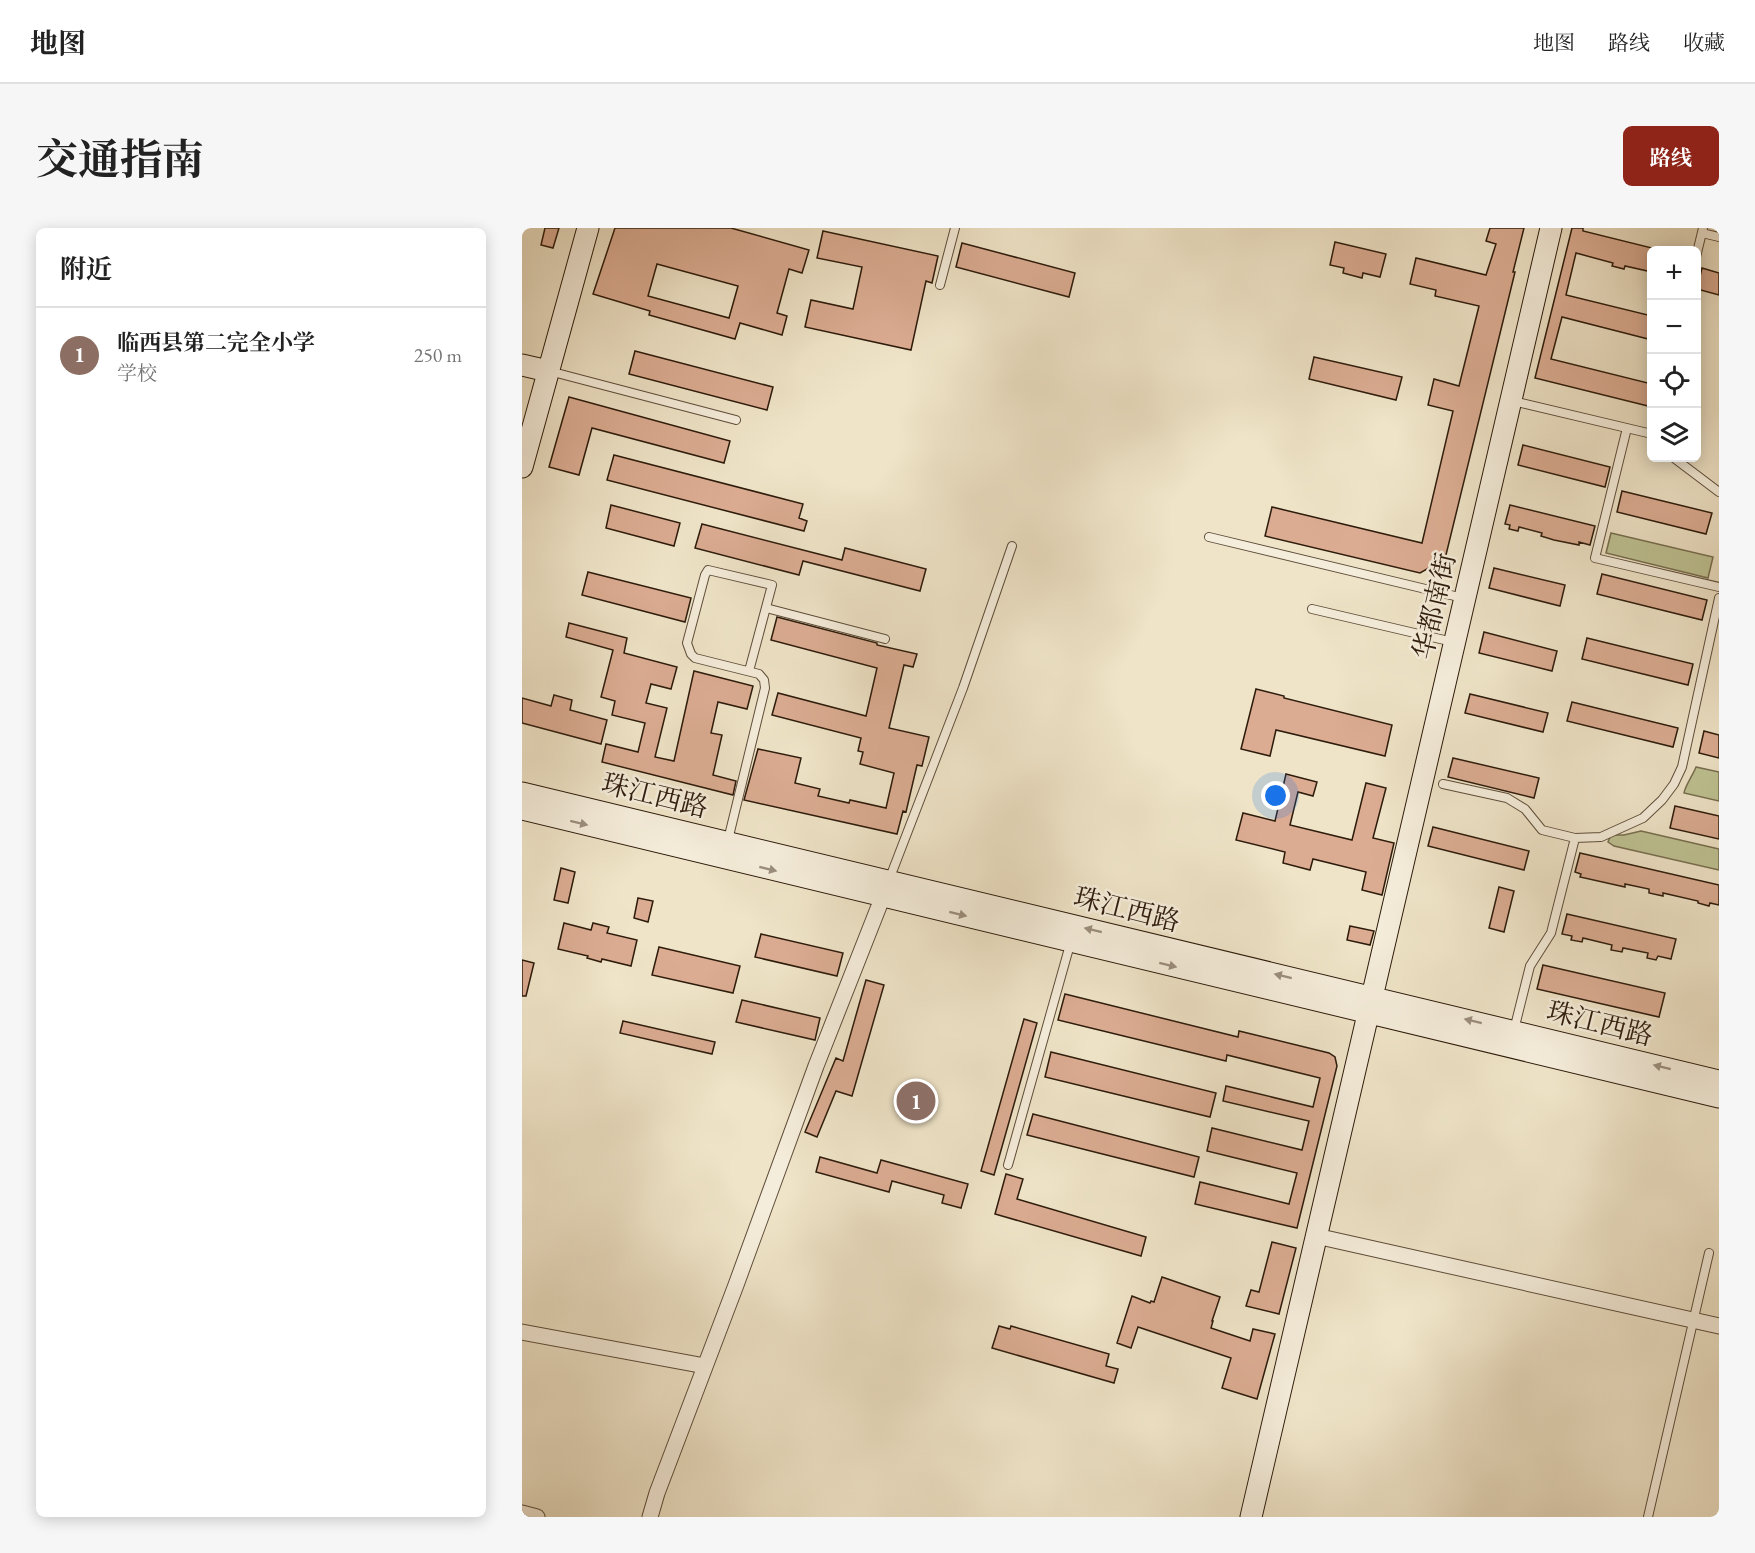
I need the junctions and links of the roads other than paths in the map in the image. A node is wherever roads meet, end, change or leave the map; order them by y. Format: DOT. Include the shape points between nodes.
graph roads {
  1 [pos="588,228"];
  2 [pos="955,228"];
  3 [pos="1551,228"];
  4 [pos="1702,230"];
  5 [pos="1719,237"];
  6 [pos="1698,246"];
  7 [pos="940,285"];
  8 [pos="522,365"];
  9 [pos="548,371"];
  10 [pos="1511,400"];
  11 [pos="736,420"];
  12 [pos="1627,428"];
  13 [pos="1647,433"];
  14 [pos="1679,462"];
  15 [pos="522,467"];
  16 [pos="1719,492"];
  17 [pos="1209,537"];
  18 [pos="1012,546"];
  19 [pos="1719,587"];
  20 [pos="1465,598"];
  21 [pos="1719,598"];
  22 [pos="766,608"];
  23 [pos="1312,609"];
  24 [pos="885,639"];
  25 [pos="1455,642"];
  26 [pos="749,671"];
  27 [pos="1443,784"];
  28 [pos="522,793"];
  29 [pos="522,809"];
  30 [pos="1575,838"];
  31 [pos="728,842"];
  32 [pos="886,889"];
  33 [pos="1071,941"];
  34 [pos="1370,1005"];
  35 [pos="1513,1031"];
  36 [pos="1719,1081"];
  37 [pos="1719,1097"];
  38 [pos="1008,1165"];
  39 [pos="1316,1236"];
  40 [pos="1709,1253"];
  41 [pos="1693,1320"];
  42 [pos="1719,1326"];
  43 [pos="522,1332"];
  44 [pos="705,1366"];
  45 [pos="522,1513"];
  46 [pos="537,1517"];
  47 [pos="650,1517"];
  48 [pos="1251,1517"];
  49 [pos="1647,1517"];
  1 -- 9 [label="main road"];
  2 -- 7 [label="lane"];
  3 -- 10 [label="main road, 华都南街"];
  4 -- 5 [label="lane"];
  4 -- 6 [label="lane"];
  8 -- 9 [label="main road"];
  9 -- 11 [label="lane"];
  9 -- 15 [label="main road"];
  10 -- 12 [label="lane"];
  10 -- 20 [label="main road, 华都南街"];
  12 -- 13 [label="lane"];
  12 -- 19 [label="lane" via="1595,558"];
  14 -- 16 [label="lane"];
  17 -- 20 [label="lane"];
  18 -- 32 [label="lane"];
  20 -- 25 [label="main road, 华都南街"];
  21 -- 30 [label="lane" via="1682,767 1674,784 1643,818 1601,837"];
  22 -- 24 [label="lane"];
  22 -- 26 [label="lane"];
  22 -- 26 [label="lane" via="772,585 708,570 705,575 688,649 695,658"];
  23 -- 25 [label="lane"];
  25 -- 34 [label="main road, 华都南街"];
  26 -- 31 [label="lane" via="759,674 765,688"];
  27 -- 30 [label="lane" via="1507,798 1525,809 1542,830"];
  28 -- 31 [label="main road, 珠江西路"];
  29 -- 32 [label="main road, 珠江西路, one-way"];
  30 -- 35 [label="lane" via="1551,933 1530,966"];
  31 -- 32 [label="main road, 珠江西路"];
  32 -- 33 [label="main road, 珠江西路, one-way"];
  34 -- 32 [label="main road, 珠江西路, one-way"];
  32 -- 44 [label="street"];
  33 -- 34 [label="main road, 珠江西路, one-way"];
  33 -- 38 [label="lane"];
  35 -- 34 [label="main road, 珠江西路, one-way"];
  34 -- 37 [label="main road, 珠江西路"];
  34 -- 39 [label="main road, 华都南街"];
  36 -- 35 [label="main road, 珠江西路, one-way"];
  39 -- 41 [label="street"];
  39 -- 48 [label="main road, 华都南街"];
  40 -- 41 [label="lane"];
  41 -- 42 [label="street"];
  41 -- 49 [label="lane"];
  43 -- 44 [label="street"];
  44 -- 47 [label="street"];
  45 -- 46 [label="street"];
}
